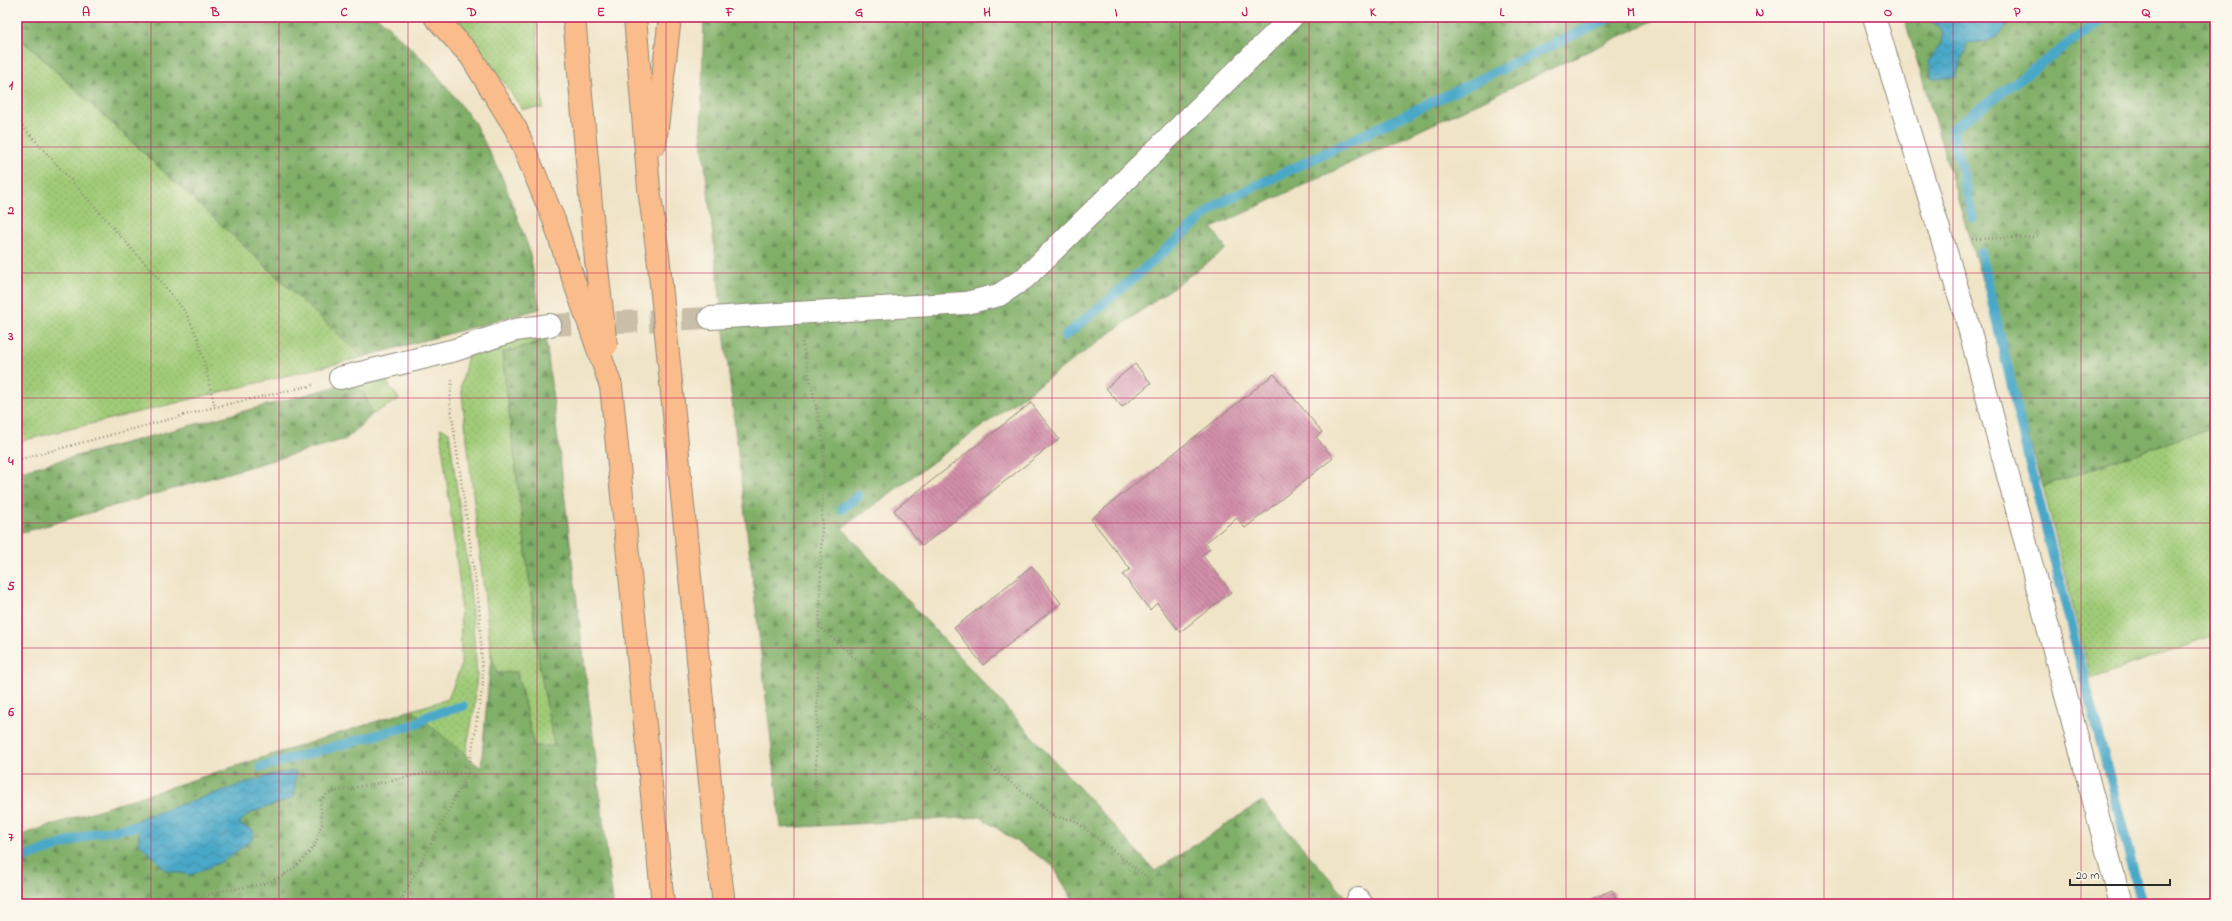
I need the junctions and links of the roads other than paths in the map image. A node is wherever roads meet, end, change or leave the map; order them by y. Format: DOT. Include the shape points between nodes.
graph roads {
  1 [pos="435,17"];
  2 [pos="574,17"];
  3 [pos="635,17"];
  4 [pos="670,17"];
  5 [pos="1292,17"];
  6 [pos="1874,17"];
  7 [pos="650,188"];
  8 [pos="710,318"];
  9 [pos="550,325"];
  10 [pos="340,378"];
  11 [pos="611,386"];
  12 [pos="663,904"];
  13 [pos="724,904"];
  14 [pos="2121,904"];
  1 -- 11 [label="highway, bridge" via="470,55 516,129 554,220"];
  2 -- 11 [label="highway, bridge" via="596,260"];
  3 -- 7 [label="highway"];
  4 -- 7 [label="highway"];
  5 -- 8 [label="street" via="1024,278 999,295 966,303"];
  6 -- 14 [label="street" via="1970,332"];
  7 -- 13 [label="highway, bridge"];
  9 -- 10 [label="street" via="515,330 454,350"];
  11 -- 12 [label="highway"];
}
